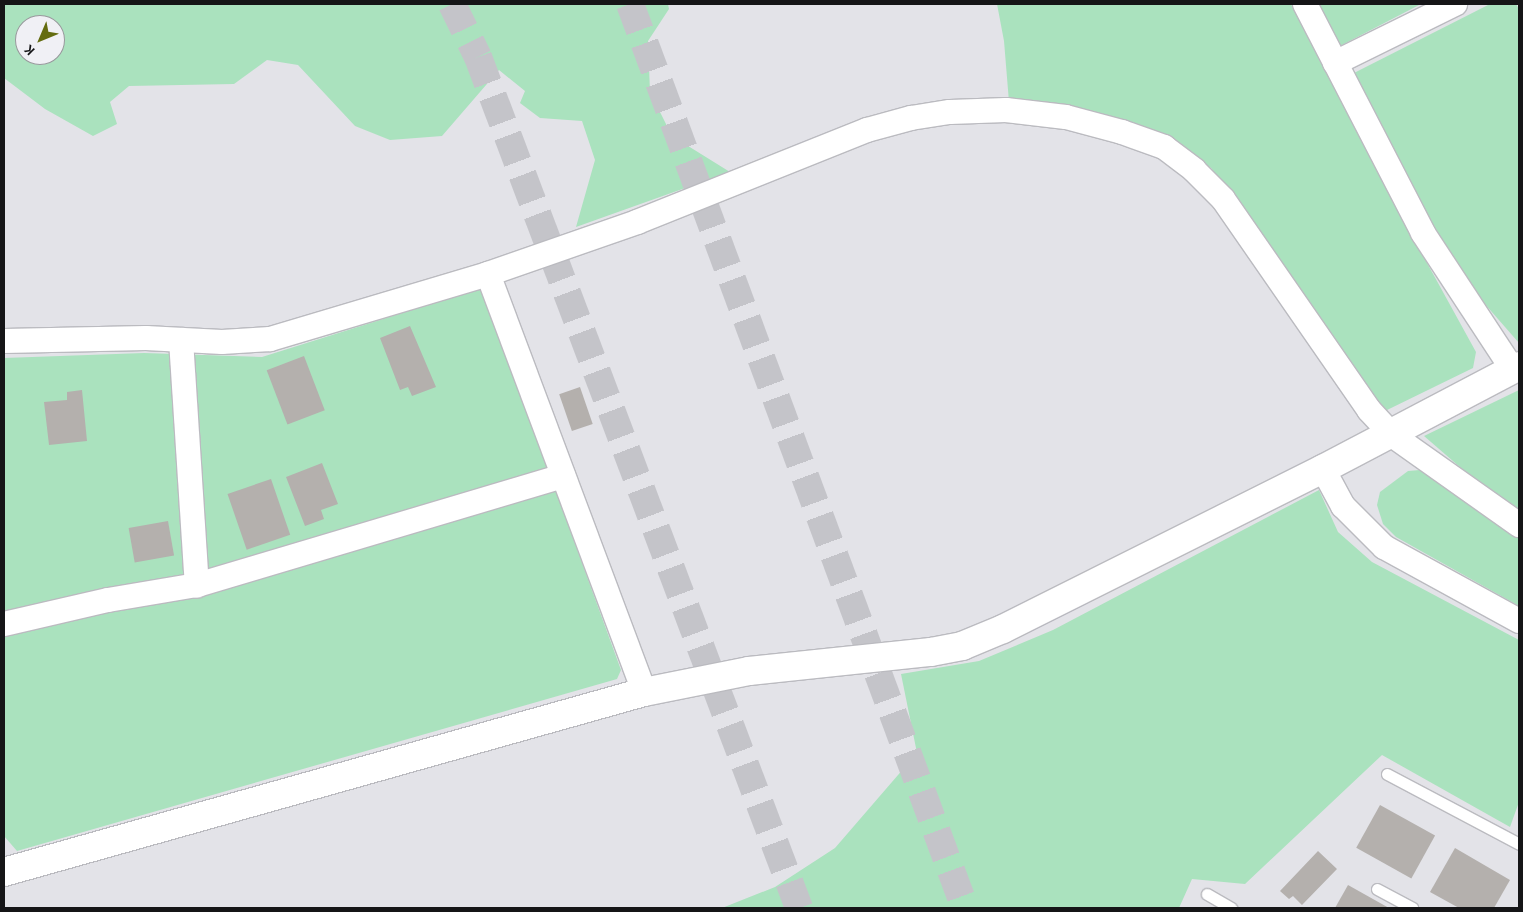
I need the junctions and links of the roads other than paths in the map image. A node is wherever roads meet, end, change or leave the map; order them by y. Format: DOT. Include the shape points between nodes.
graph roads {
  1 [pos="1305,4"];
  2 [pos="1456,4"];
  3 [pos="1335,63"];
  4 [pos="488,274"];
  5 [pos="181,340"];
  6 [pos="4,341"];
  7 [pos="1516,368"];
  8 [pos="1392,434"];
  9 [pos="1323,469"];
  10 [pos="563,476"];
  11 [pos="1519,525"];
  12 [pos="196,585"];
  13 [pos="1519,621"];
  14 [pos="4,624"];
  15 [pos="644,692"];
  16 [pos="1386,774"];
  17 [pos="1519,844"];
  18 [pos="4,872"];
  19 [pos="1377,890"];
  20 [pos="1207,894"];
  21 [pos="1231,908"];
  22 [pos="1412,908"];
  1 -- 3 [label="street"];
  2 -- 3 [label="street"];
  3 -- 7 [label="street" via="1424,233"];
  4 -- 5 [label="street" via="270,339"];
  4 -- 8 [label="street" via="638,222 867,130 911,118 950,112 1006,110 1066,118 1164,147 1194,170 1223,199 1336,366"];
  4 -- 10 [label="street"];
  5 -- 6 [label="street"];
  5 -- 12 [label="street"];
  7 -- 8 [label="street"];
  8 -- 9 [label="street"];
  8 -- 11 [label="street"];
  9 -- 13 [label="street" via="1343,506 1384,547"];
  9 -- 15 [label="street" via="1003,629 962,646 749,670"];
  10 -- 12 [label="street"];
  10 -- 15 [label="street"];
  12 -- 14 [label="street" via="108,600"];
  15 -- 18 [label="street"];
  16 -- 17 [label="lane"];
  19 -- 22 [label="lane"];
  20 -- 21 [label="lane"];
}
